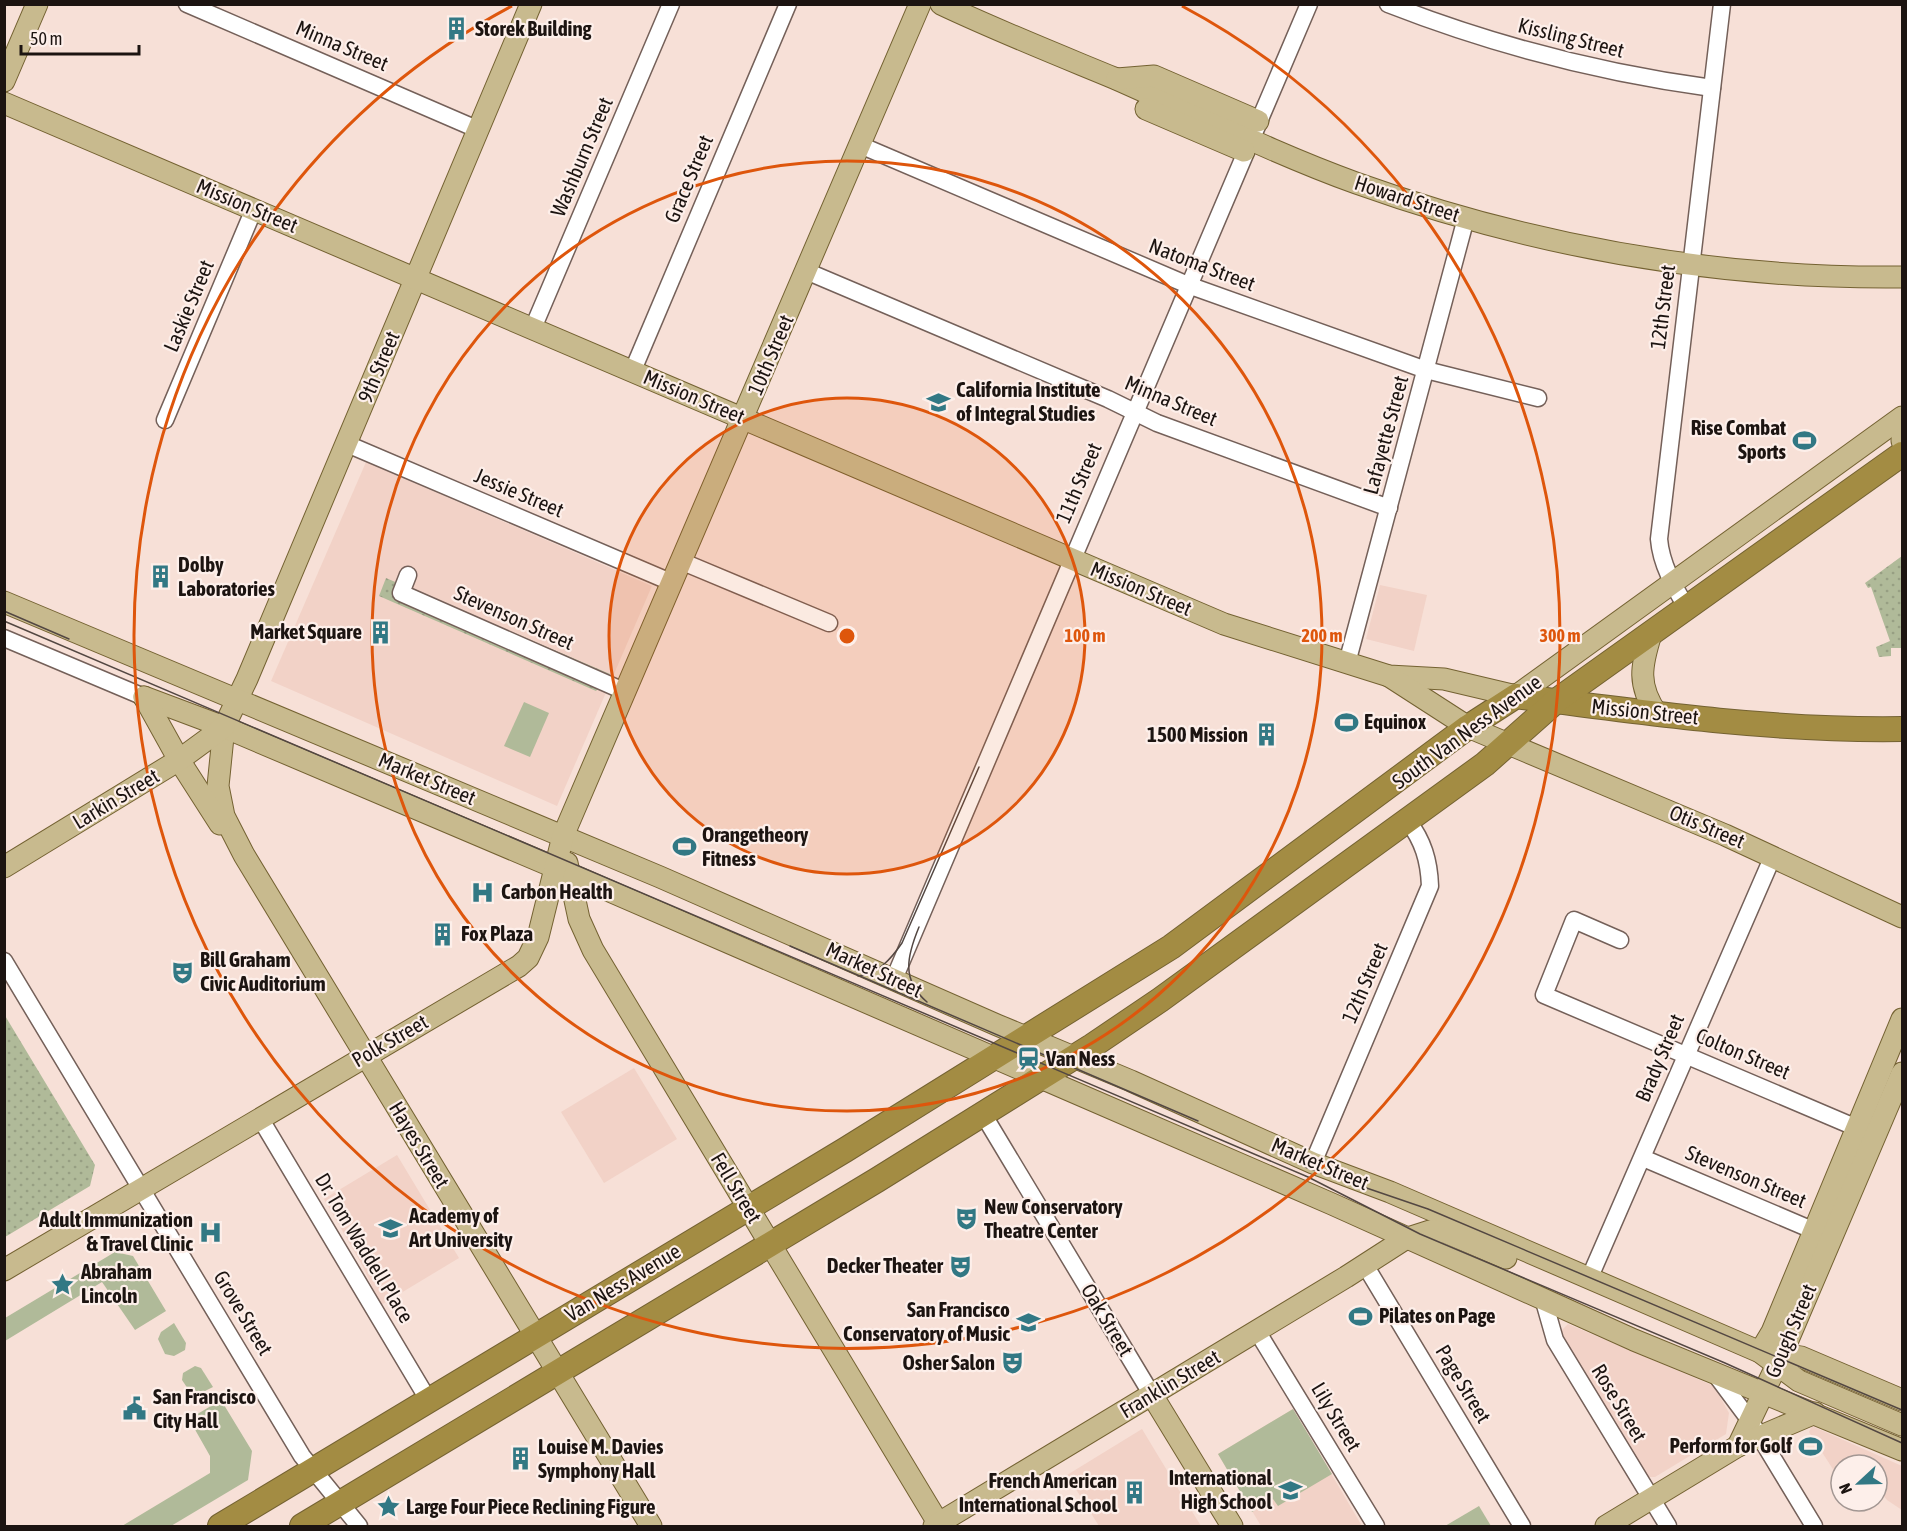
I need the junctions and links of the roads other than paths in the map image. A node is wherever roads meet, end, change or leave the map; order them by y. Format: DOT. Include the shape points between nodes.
graph roads {
  1 [pos="37,4"];
  2 [pos="187,4"];
  3 [pos="671,4"];
  4 [pos="788,4"];
  5 [pos="920,4"];
  6 [pos="941,4"];
  7 [pos="1309,4"];
  8 [pos="1388,4"];
  9 [pos="1722,4"];
  10 [pos="531,5"];
  11 [pos="4,81"];
  12 [pos="1712,88"];
  13 [pos="4,103"];
  14 [pos="479,130"];
  15 [pos="1251,137"];
  16 [pos="860,145"];
  17 [pos="254,209"];
  18 [pos="1466,218"];
  19 [pos="1691,266"];
  20 [pos="806,272"];
  21 [pos="1902,277"];
  22 [pos="416,278"];
  23 [pos="1188,285"];
  24 [pos="533,328"];
  25 [pos="633,370"];
  26 [pos="1426,370"];
  27 [pos="1538,398"];
  28 [pos="1134,412"];
  29 [pos="1902,417"];
  30 [pos="745,418"];
  31 [pos="165,420"];
  32 [pos="346,444"];
  33 [pos="1902,454"];
  34 [pos="1389,508"];
  35 [pos="1071,560"];
  36 [pos="682,562"];
  37 [pos="408,575"];
  38 [pos="673,584"];
  39 [pos="1673,585"];
  40 [pos="4,602"];
  41 [pos="1687,608"];
  42 [pos="829,622"];
  43 [pos="1651,634"];
  44 [pos="4,638"];
  45 [pos="1347,663"];
  46 [pos="1389,676"];
  47 [pos="626,692"];
  48 [pos="1516,696"];
  49 [pos="144,697"];
  50 [pos="237,700"];
  51 [pos="1556,701"];
  52 [pos="1657,714"];
  53 [pos="1468,727"];
  54 [pos="225,728"];
  55 [pos="1902,729"];
  56 [pos="1508,742"];
  57 [pos="179,760"];
  58 [pos="1408,820"];
  59 [pos="563,836"];
  60 [pos="244,855"];
  61 [pos="1773,856"];
  62 [pos="4,867"];
  63 [pos="562,870"];
  64 [pos="1902,917"];
  65 [pos="1620,940"];
  66 [pos="4,961"];
  67 [pos="894,980"];
  68 [pos="1902,1019"];
  69 [pos="1024,1037"];
  70 [pos="1685,1054"];
  71 [pos="365,1055"];
  72 [pos="992,1057"];
  73 [pos="1074,1057"];
  74 [pos="1902,1073"];
  75 [pos="1041,1078"];
  76 [pos="983,1114"];
  77 [pos="260,1118"];
  78 [pos="1857,1128"];
  79 [pos="1643,1158"];
  80 [pos="1313,1163"];
  81 [pos="142,1188"];
  82 [pos="748,1208"];
  83 [pos="1823,1234"];
  84 [pos="1405,1239"];
  85 [pos="770,1245"];
  86 [pos="1365,1265"];
  87 [pos="4,1270"];
  88 [pos="1589,1279"];
  89 [pos="1543,1298"];
  90 [pos="1568,1308"];
  91 [pos="1257,1331"];
  92 [pos="535,1336"];
  93 [pos="1765,1353"];
  94 [pos="557,1372"];
  95 [pos="1716,1375"];
  96 [pos="1765,1392"];
  97 [pos="1152,1395"];
  98 [pos="1902,1400"];
  99 [pos="429,1401"];
  100 [pos="1815,1413"];
  101 [pos="1902,1425"];
  102 [pos="1756,1429"];
  103 [pos="1902,1450"];
  104 [pos="314,1470"];
  105 [pos="1652,1499"];
  106 [pos="341,1502"];
  107 [pos="938,1526"];
  108 [pos="220,1527"];
  109 [pos="302,1527"];
  110 [pos="359,1527"];
  111 [pos="651,1527"];
  112 [pos="1232,1527"];
  113 [pos="1376,1527"];
  114 [pos="1522,1527"];
  115 [pos="1606,1527"];
  116 [pos="1668,1527"];
  117 [pos="1814,1527"];
  1 -- 11 [label="main road"];
  2 -- 14 [label="street, Minna Street"];
  3 -- 24 [label="street, Washburn Street"];
  4 -- 25 [label="street, Grace Street"];
  5 -- 16 [label="main road, 10th Street"];
  6 -- 15 [label="main road, Howard Street"];
  7 -- 15 [label="street, 11th Street"];
  8 -- 12 [label="street, Kissling Street" via="1466,33 1564,61"];
  9 -- 12 [label="street, 12th Street"];
  10 -- 14 [label="main road, 9th Street"];
  12 -- 19 [label="street, 12th Street"];
  13 -- 17 [label="main road, Mission Street"];
  14 -- 22 [label="main road, 9th Street"];
  15 -- 18 [label="main road, Howard Street" via="1353,182"];
  15 -- 23 [label="street, 11th Street"];
  16 -- 20 [label="main road, 10th Street"];
  16 -- 23 [label="street, Natoma Street"];
  17 -- 22 [label="main road, Mission Street"];
  17 -- 31 [label="street, Laskie Street"];
  18 -- 19 [label="main road, Howard Street" via="1591,249"];
  18 -- 26 [label="street, Lafayette Street"];
  19 -- 21 [label="main road, Howard Street" via="1810,276"];
  19 -- 39 [label="street, 12th Street" via="1659,539"];
  20 -- 28 [label="street, Minna Street"];
  20 -- 30 [label="main road, 10th Street"];
  22 -- 24 [label="main road, Mission Street"];
  22 -- 32 [label="main road, 9th Street"];
  23 -- 26 [label="street, Natoma Street"];
  23 -- 28 [label="street, 11th Street"];
  24 -- 25 [label="main road, Mission Street"];
  25 -- 30 [label="main road, Mission Street"];
  26 -- 27 [label="street, Natoma Street"];
  26 -- 34 [label="street, Lafayette Street"];
  28 -- 34 [label="street, Minna Street"];
  28 -- 35 [label="street, 11th Street"];
  29 -- 39 [label="main road, South Van Ness Avenue"];
  30 -- 35 [label="main road, Mission Street"];
  30 -- 36 [label="main road, 10th Street"];
  32 -- 38 [label="street, Jessie Street"];
  32 -- 50 [label="main road, 9th Street"];
  33 -- 41 [label="highway, South Van Ness Avenue"];
  34 -- 45 [label="street, Lafayette Street"];
  35 -- 45 [label="main road, Mission Street" via="1224,624"];
  35 -- 67 [label="street, 11th Street"];
  36 -- 38 [label="main road, 10th Street"];
  36 -- 42 [label="street"];
  37 -- 47 [label="street, Stevenson Street" via="400,593"];
  38 -- 47 [label="main road, 10th Street"];
  39 -- 41 [label="street, 12th Street"];
  39 -- 48 [label="main road, South Van Ness Avenue"];
  40 -- 50 [label="main road, Market Street"];
  41 -- 43 [label="highway, South Van Ness Avenue"];
  43 -- 51 [label="highway, South Van Ness Avenue"];
  43 -- 52 [label="main road" via="1642,678 1645,696"];
  44 -- 49 [label="street, Market Street"];
  45 -- 46 [label="main road, Mission Street"];
  46 -- 48 [label="main road, Mission Street" via="1444,679"];
  46 -- 53 [label="main road, Mission Street"];
  47 -- 59 [label="main road, 10th Street"];
  48 -- 51 [label="highway, Mission Street"];
  48 -- 53 [label="highway, South Van Ness Avenue"];
  49 -- 54 [label="main road, Market Street"];
  49 -- 57 [label="main road"];
  50 -- 54 [label="main road, 9th Street"];
  50 -- 59 [label="main road, Market Street"];
  51 -- 52 [label="highway, Mission Street"];
  51 -- 56 [label="highway, South Van Ness Avenue"];
  52 -- 55 [label="highway, Mission Street" via="1812,729"];
  53 -- 56 [label="main road, Mission Street"];
  53 -- 69 [label="highway, South Van Ness Avenue" via="1171,947"];
  54 -- 57 [label="main road, Larkin Street"];
  54 -- 60 [label="main road" via="219,799"];
  54 -- 63 [label="main road, Market Street"];
  56 -- 58 [label="highway, South Van Ness Avenue" via="1485,764"];
  56 -- 61 [label="main road, Otis Street"];
  57 -- 60 [label="main road"];
  57 -- 62 [label="main road, Larkin Street"];
  58 -- 73 [label="highway, South Van Ness Avenue" via="1160,1000"];
  58 -- 80 [label="street, 12th Street" via="1429,861 1430,886"];
  59 -- 63 [label="main road, Polk Street"];
  59 -- 67 [label="main road, Market Street"];
  60 -- 71 [label="main road, Hayes Street"];
  61 -- 64 [label="main road, Otis Street"];
  61 -- 70 [label="street, Brady Street"];
  63 -- 71 [label="main road, Polk Street" via="528,958 506,975"];
  63 -- 72 [label="main road, Market Street"];
  63 -- 82 [label="main road, Fell Street" via="593,950"];
  65 -- 70 [label="street, Colton Street" via="1574,920 1544,995"];
  66 -- 81 [label="street, Grove Street"];
  67 -- 69 [label="main road, Market Street"];
  68 -- 78 [label="main road, Gough Street"];
  69 -- 72 [label="highway, Van Ness Avenue"];
  69 -- 73 [label="main road, Market Street"];
  70 -- 78 [label="street, Colton Street"];
  70 -- 79 [label="street, Brady Street"];
  71 -- 77 [label="main road, Polk Street"];
  71 -- 92 [label="main road, Hayes Street"];
  72 -- 75 [label="main road, Market Street"];
  72 -- 82 [label="highway, Van Ness Avenue"];
  73 -- 75 [label="highway, Van Ness Avenue"];
  73 -- 80 [label="main road, Market Street"];
  74 -- 83 [label="main road, Gough Street"];
  75 -- 76 [label="highway, Van Ness Avenue"];
  75 -- 84 [label="main road, Market Street"];
  76 -- 85 [label="highway, Van Ness Avenue"];
  76 -- 97 [label="street, Oak Street"];
  77 -- 81 [label="main road, Polk Street"];
  77 -- 99 [label="street, Dr. Tom Waddell Place"];
  78 -- 83 [label="main road, Gough Street"];
  79 -- 83 [label="street, Stevenson Street"];
  79 -- 88 [label="street, Brady Street"];
  80 -- 88 [label="main road, Market Street" via="1390,1192"];
  81 -- 87 [label="main road, Polk Street"];
  81 -- 104 [label="street, Grove Street"];
  82 -- 85 [label="main road, Fell Street"];
  82 -- 92 [label="highway, Van Ness Avenue"];
  83 -- 93 [label="main road, Gough Street"];
  84 -- 86 [label="main road, Franklin Street"];
  84 -- 89 [label="main road, Market Street"];
  84 -- 93 [label="main road, Market Street" via="1430,1231 1445,1232 1703,1341"];
  85 -- 94 [label="highway, Van Ness Avenue"];
  85 -- 107 [label="main road, Fell Street"];
  86 -- 91 [label="main road, Franklin Street"];
  86 -- 114 [label="street, Page Street"];
  88 -- 93 [label="main road, Market Street"];
  89 -- 90 [label="main road, Market Street"];
  89 -- 105 [label="street, Rose Street" via="1555,1340"];
  90 -- 95 [label="main road, Market Street"];
  90 -- 96 [label="main road, Market Street" via="1644,1330 1724,1365"];
  91 -- 97 [label="main road, Franklin Street"];
  91 -- 113 [label="street, Lily Street"];
  92 -- 94 [label="main road, Hayes Street"];
  92 -- 99 [label="highway, Van Ness Avenue"];
  93 -- 96 [label="main road, Gough Street"];
  93 -- 98 [label="main road, Market Street" via="1801,1356"];
  93 -- 101 [label="main road, Market Street" via="1799,1381"];
  94 -- 106 [label="highway, Van Ness Avenue"];
  94 -- 111 [label="main road, Hayes Street"];
  95 -- 96 [label="main road, Market Street"];
  95 -- 102 [label="street"];
  96 -- 100 [label="main road, Market Street"];
  96 -- 102 [label="main road, Gough Street"];
  97 -- 107 [label="main road, Franklin Street"];
  97 -- 112 [label="main road, Oak Street"];
  99 -- 104 [label="highway, Van Ness Avenue"];
  100 -- 102 [label="main road"];
  100 -- 103 [label="main road, Market Street"];
  102 -- 105 [label="main road, Gough Street" via="1738,1446"];
  102 -- 117 [label="street"];
  104 -- 106 [label="street, Grove Street"];
  104 -- 108 [label="highway, Van Ness Avenue"];
  105 -- 115 [label="main road, Gough Street"];
  105 -- 116 [label="street, Rose Street"];
  106 -- 109 [label="highway, Van Ness Avenue"];
  106 -- 110 [label="street, Grove Street"];
}
